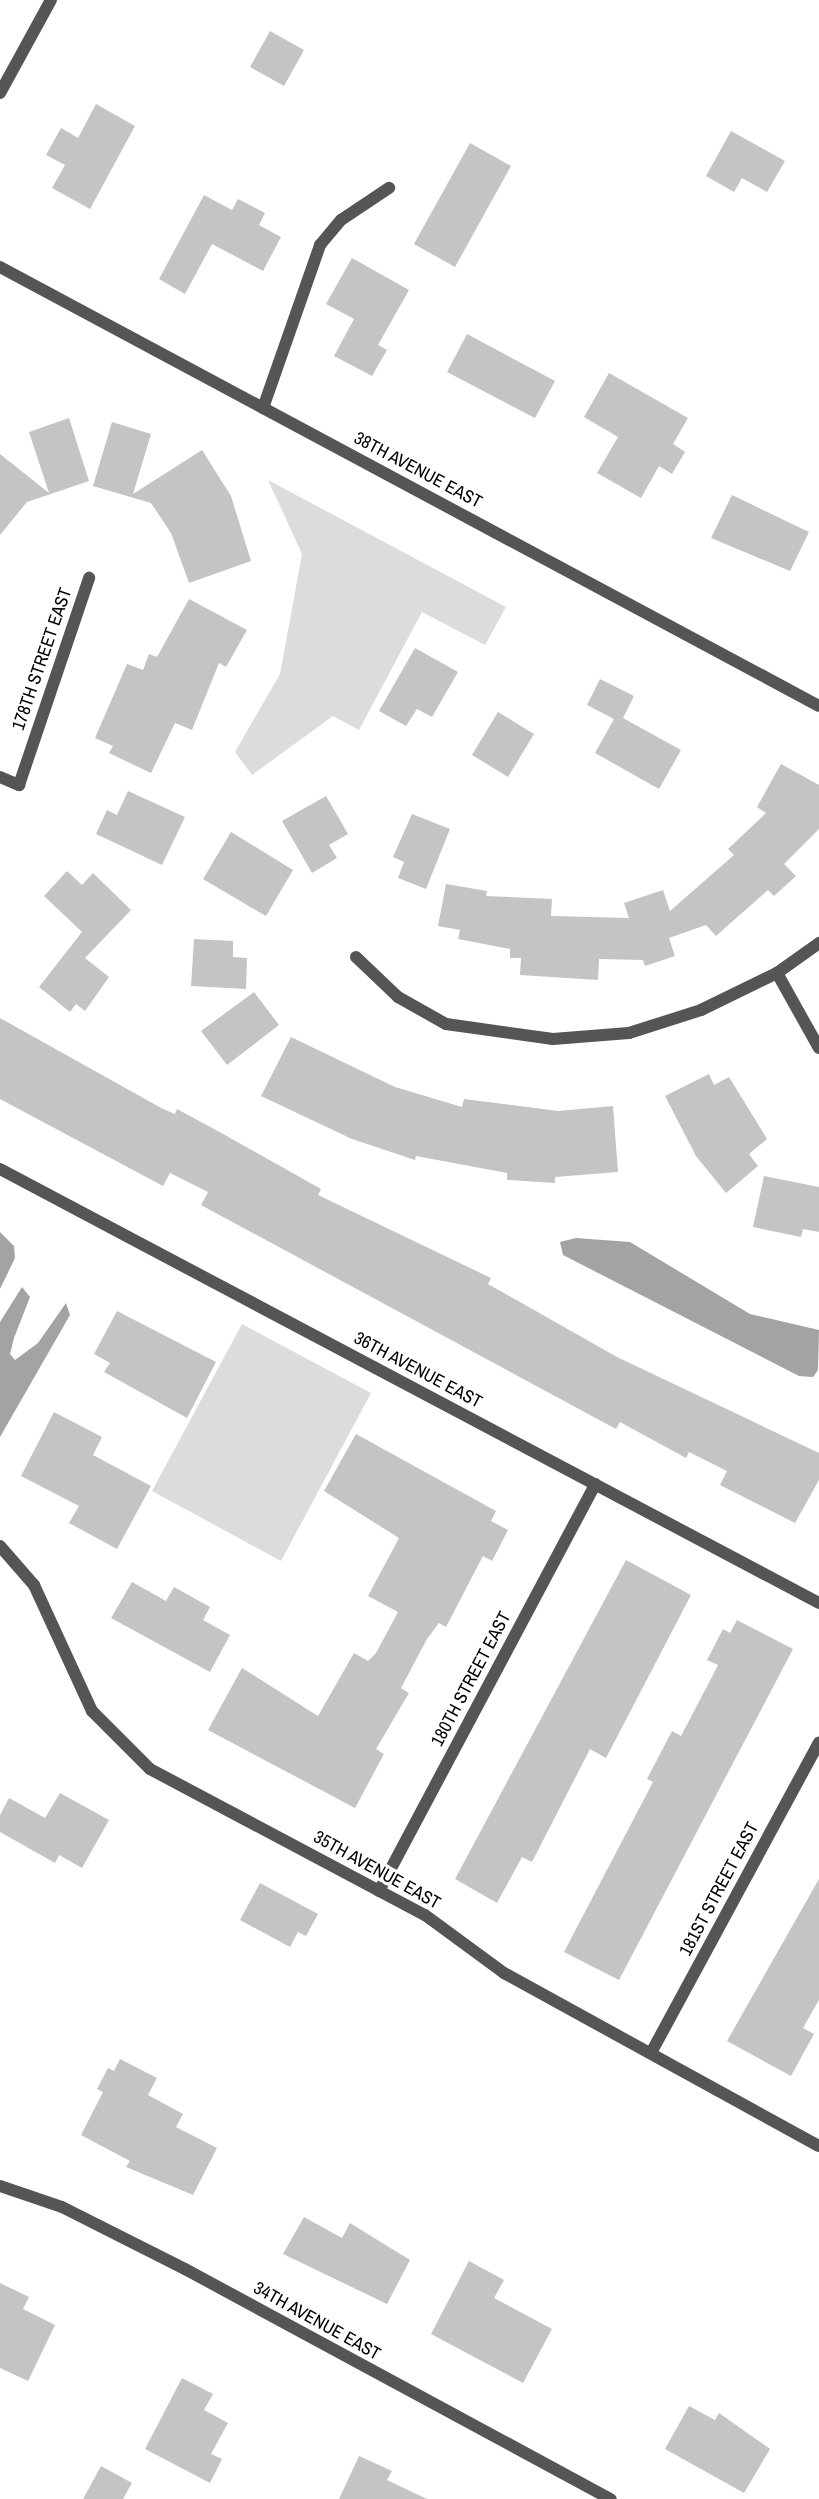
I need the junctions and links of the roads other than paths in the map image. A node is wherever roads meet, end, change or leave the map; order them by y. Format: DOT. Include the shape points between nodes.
graph roads {
  1 [pos="51,0"];
  2 [pos="0,93"];
  3 [pos="389,188"];
  4 [pos="0,267"];
  5 [pos="263,408"];
  6 [pos="89,578"];
  7 [pos="819,706"];
  8 [pos="0,777"];
  9 [pos="819,943"];
  10 [pos="356,957"];
  11 [pos="777,973"];
  12 [pos="819,1048"];
  13 [pos="0,1169"];
  14 [pos="595,1484"];
  15 [pos="0,1546"];
  16 [pos="819,1603"];
  17 [pos="819,1742"];
  18 [pos="379,1891"];
  19 [pos="651,2054"];
  20 [pos="819,2146"];
  21 [pos="0,2186"];
  22 [pos="611,2499"];
  1 -- 2 [label="street"];
  3 -- 5 [label="street" via="341,220 320,245"];
  4 -- 5 [label="street, 38TH AVENUE EAST"];
  5 -- 7 [label="street, 38TH AVENUE EAST"];
  6 -- 8 [label="street, 178TH STREET EAST" via="19,784"];
  9 -- 11 [label="street"];
  10 -- 11 [label="street" via="419,1012 468,1030 518,1038 629,1033 731,999"];
  11 -- 12 [label="street"];
  13 -- 14 [label="street, 36TH AVENUE EAST"];
  14 -- 16 [label="street, 36TH AVENUE EAST"];
  14 -- 18 [label="street, 180TH STREET EAST"];
  15 -- 18 [label="street, 35TH AVENUE EAST" via="34,1585 92,1712 118,1742 150,1769"];
  17 -- 19 [label="street, 181ST STREET EAST"];
  18 -- 19 [label="street, 35TH AVENUE EAST" via="425,1916 504,1973"];
  19 -- 20 [label="street, 35TH AVENUE EAST"];
  21 -- 22 [label="street, 34TH AVENUE EAST" via="62,2207 185,2269"];
}
